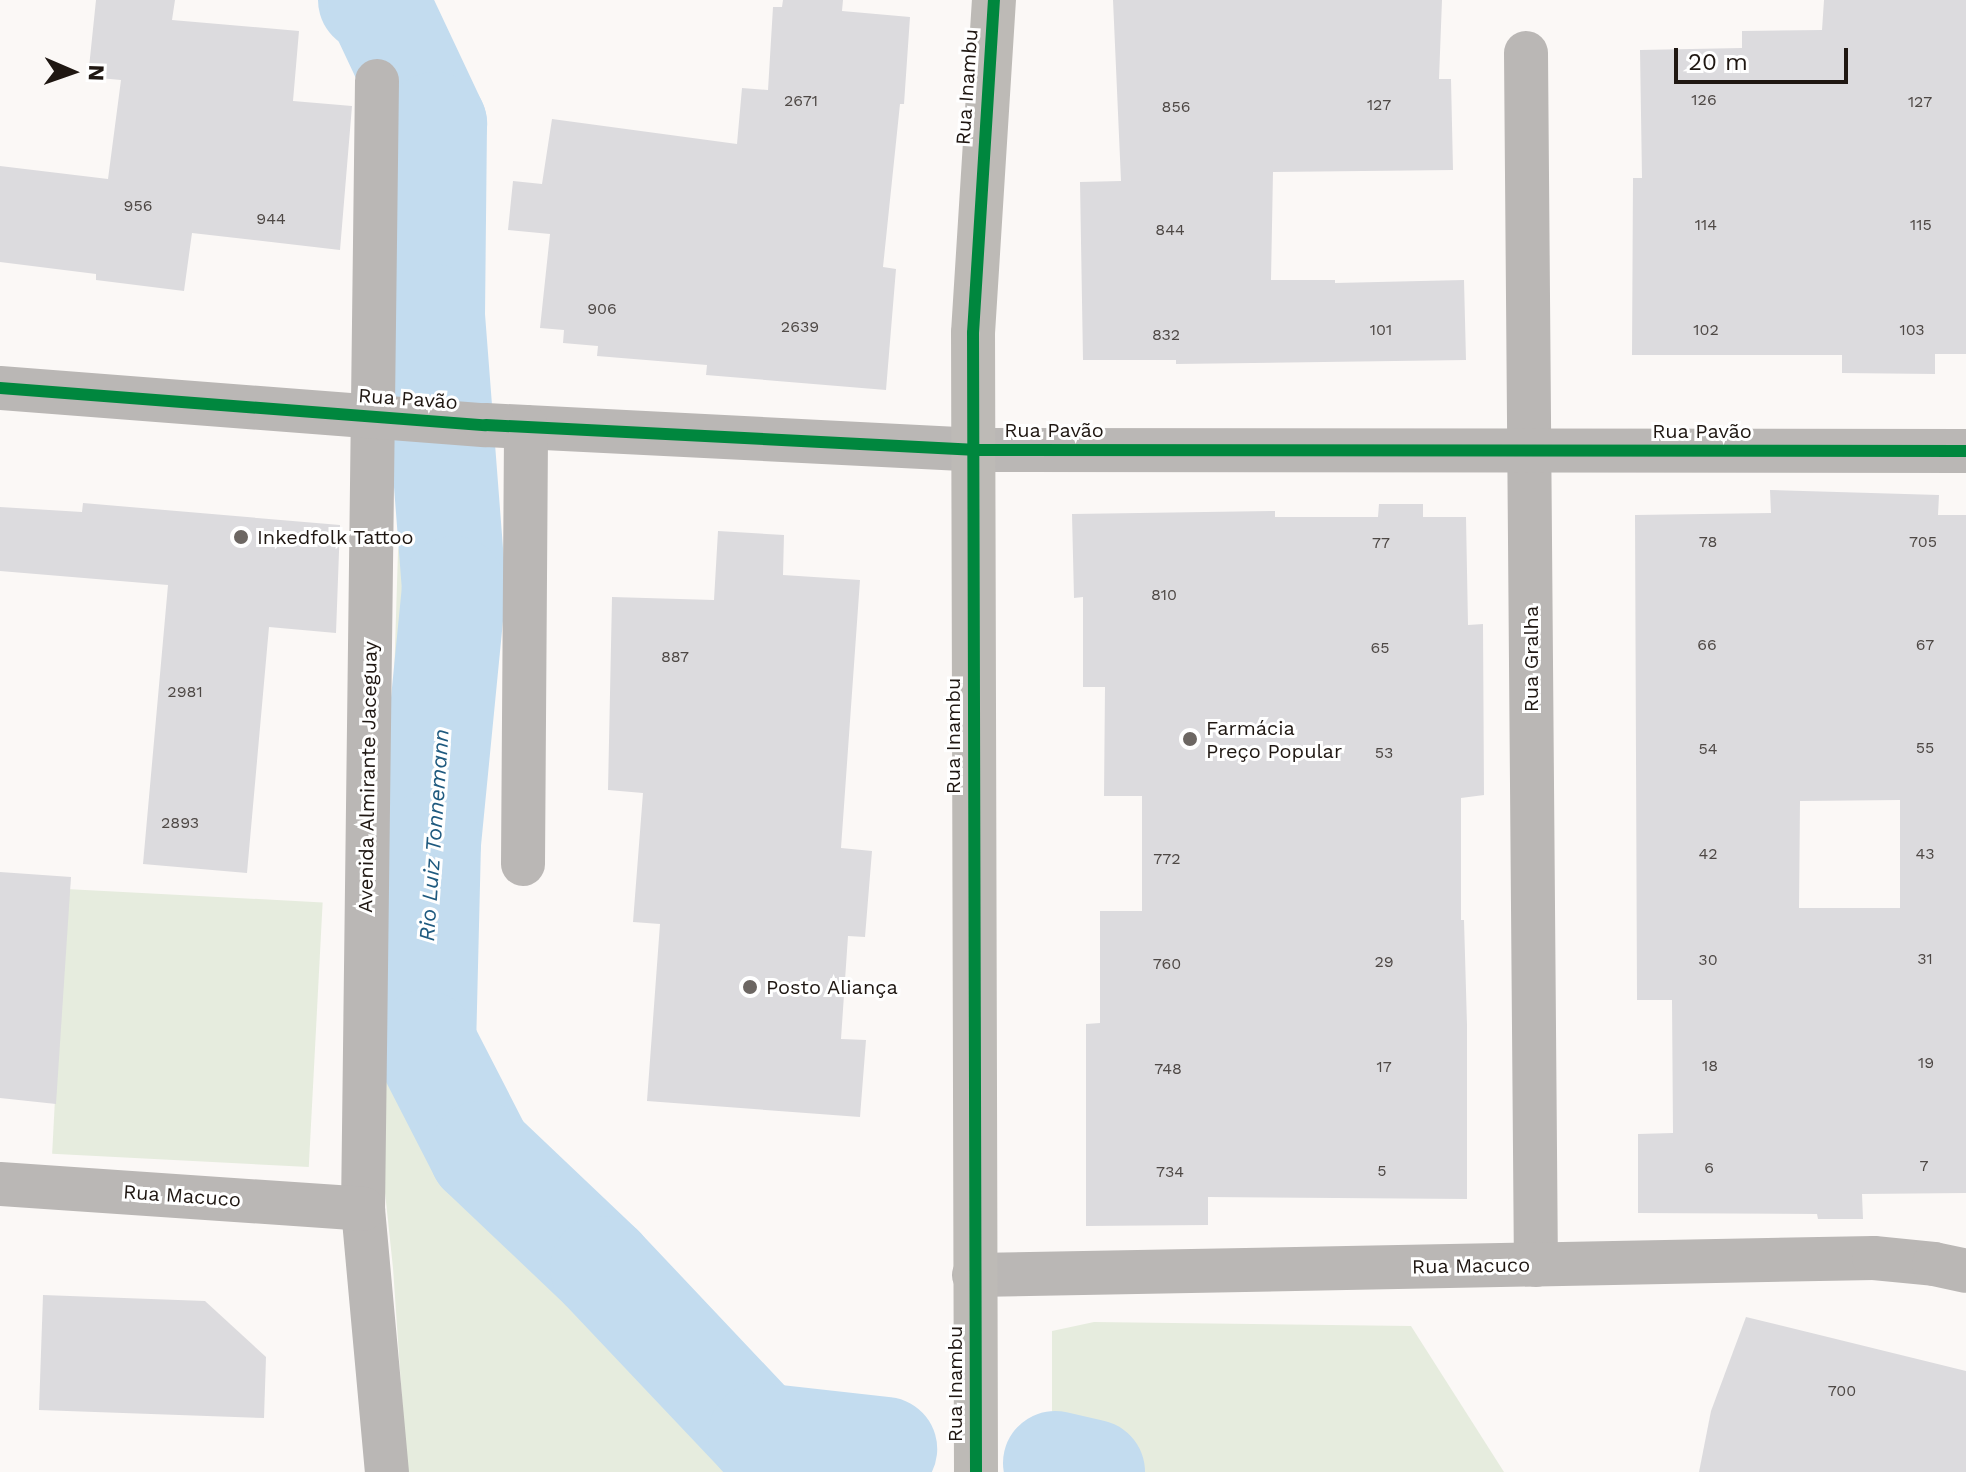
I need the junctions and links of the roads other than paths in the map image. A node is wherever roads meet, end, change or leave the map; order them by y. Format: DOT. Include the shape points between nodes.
graph roads {
  1 [pos="994,0"];
  2 [pos="1526,53"];
  3 [pos="377,81"];
  4 [pos="0,388"];
  5 [pos="388,417"];
  6 [pos="506,426"];
  7 [pos="972,450"];
  8 [pos="1530,451"];
  9 [pos="1966,451"];
  10 [pos="523,864"];
  11 [pos="0,1184"];
  12 [pos="363,1209"];
  13 [pos="1536,1265"];
  14 [pos="1966,1271"];
  15 [pos="974,1275"];
  16 [pos="387,1472"];
  17 [pos="976,1472"];
  1 -- 7 [label="main road, Rua Inambu" via="978,208"];
  2 -- 8 [label="street, Rua Gralha"];
  3 -- 5 [label="street, Avenida Almirante Jaceguay"];
  4 -- 5 [label="street, Rua Pavão"];
  5 -- 6 [label="street, Rua Pavão"];
  5 -- 12 [label="street, Avenida Almirante Jaceguay"];
  6 -- 7 [label="street, Rua Pavão"];
  6 -- 10 [label="street"];
  7 -- 8 [label="street, Rua Pavão"];
  7 -- 15 [label="main road, Rua Inambu"];
  8 -- 9 [label="street, Rua Pavão"];
  8 -- 13 [label="street, Rua Gralha"];
  11 -- 12 [label="street, Rua Macuco"];
  12 -- 16 [label="street, Avenida Almirante Jaceguay"];
  13 -- 14 [label="street, Rua Macuco" via="1874,1258"];
  13 -- 15 [label="street, Rua Macuco"];
  15 -- 17 [label="main road, Rua Inambu"];
}
